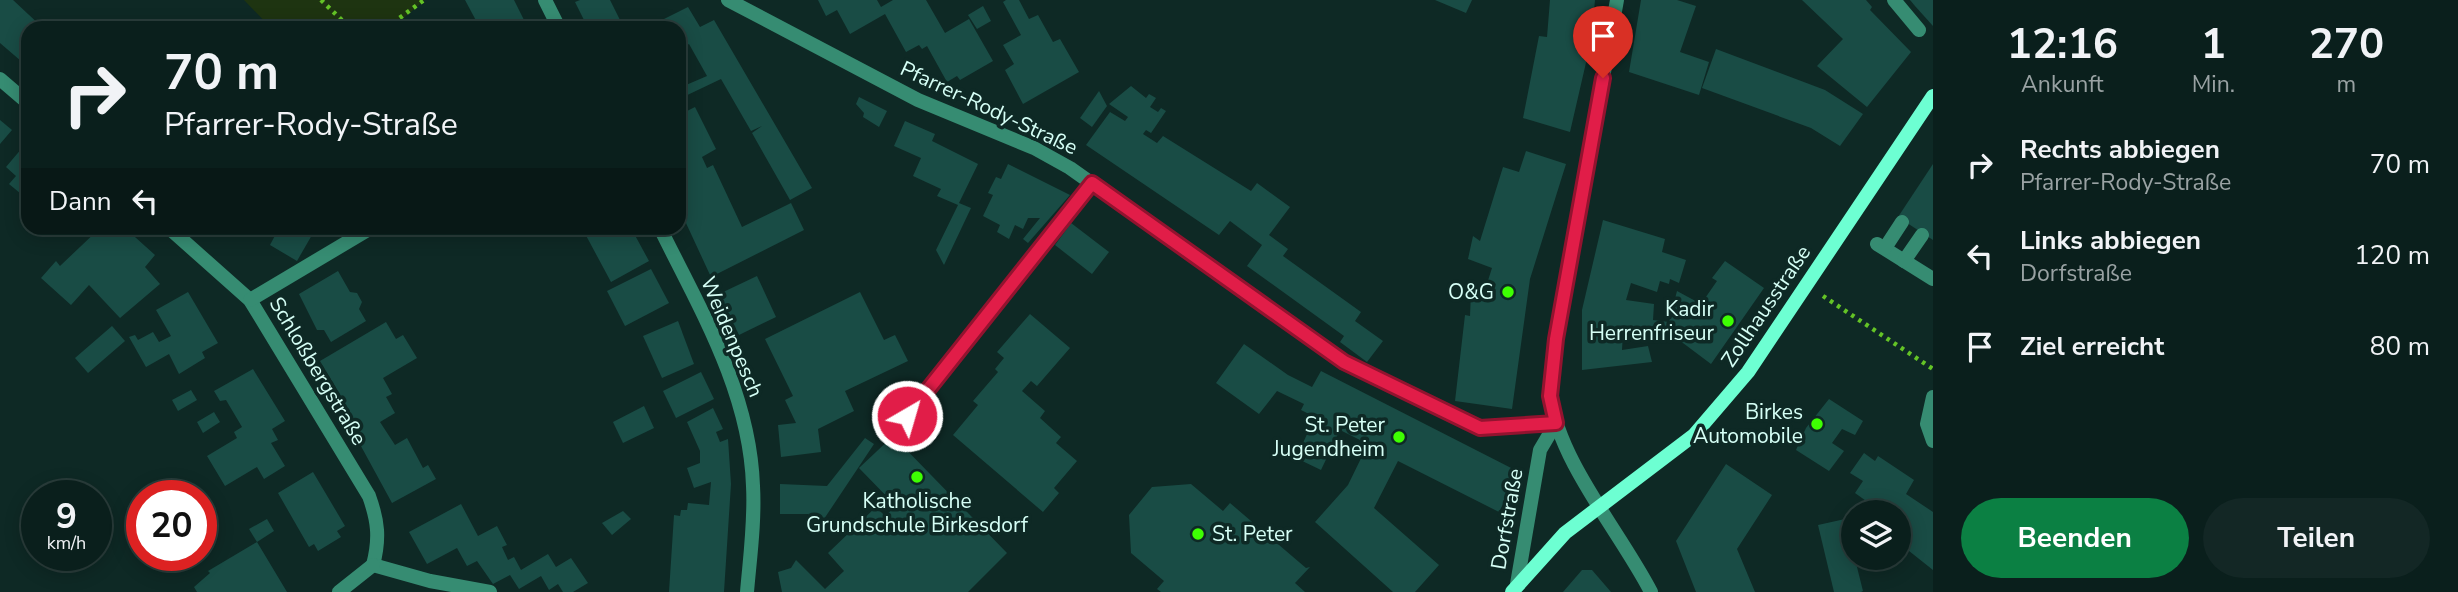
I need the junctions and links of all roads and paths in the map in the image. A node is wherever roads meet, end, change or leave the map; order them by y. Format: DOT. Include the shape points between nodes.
graph roads {
  1 [pos="321,0"];
  2 [pos="424,0"];
  3 [pos="545,0"];
  4 [pos="728,0"];
  5 [pos="1617,0"];
  6 [pos="1894,0"];
  7 [pos="343,21"];
  8 [pos="396,21"];
  9 [pos="556,21"];
  10 [pos="1919,30"];
  11 [pos="0,79"];
  12 [pos="1933,96"];
  13 [pos="21,97"];
  14 [pos="1092,183"];
  15 [pos="1902,222"];
  16 [pos="1922,234"];
  17 [pos="177,235"];
  18 [pos="359,235"];
  19 [pos="664,235"];
  20 [pos="1904,261"];
  21 [pos="1933,279"];
  22 [pos="1807,285"];
  23 [pos="250,300"];
  24 [pos="1933,369"];
  25 [pos="1933,397"];
  26 [pos="907,416"];
  27 [pos="1556,423"];
  28 [pos="1933,441"];
  29 [pos="1598,508"];
  30 [pos="373,565"];
  31 [pos="1514,588"];
  32 [pos="340,592"];
  33 [pos="490,592"];
  34 [pos="747,592"];
  35 [pos="1651,592"];
  1 -- 7 [label="path"];
  2 -- 8 [label="path"];
  3 -- 9 [label="street"];
  4 -- 14 [label="street, Pfarrer-Rody-Straße" via="918,100 1034,149"];
  5 -- 27 [label="street" via="1556,339 1550,396"];
  6 -- 10 [label="street"];
  11 -- 13 [label="street"];
  12 -- 22 [label="street, Zollhausstraße"];
  14 -- 26 [label="street"];
  14 -- 27 [label="street, Pfarrer-Rody-Straße" via="1367,375 1480,428"];
  15 -- 20 [label="street" via="1881,246"];
  16 -- 20 [label="street"];
  17 -- 23 [label="street, Schloßbergstraße"];
  18 -- 23 [label="street"];
  19 -- 34 [label="street, Weidenpesch" via="716,340 748,439 753,486"];
  20 -- 21 [label="street"];
  22 -- 24 [label="path"];
  22 -- 29 [label="street, Zollhausstraße" via="1748,372 1694,435"];
  23 -- 30 [label="street, Schloßbergstraße" via="369,496 380,541"];
  25 -- 28 [label="street" via="1927,424"];
  27 -- 29 [label="street"];
  27 -- 31 [label="street, Dorfstraße" via="1540,450"];
  29 -- 31 [label="street, Zollhausstraße" via="1565,533"];
  29 -- 35 [label="street"];
  30 -- 32 [label="street"];
  30 -- 33 [label="street"];
}
